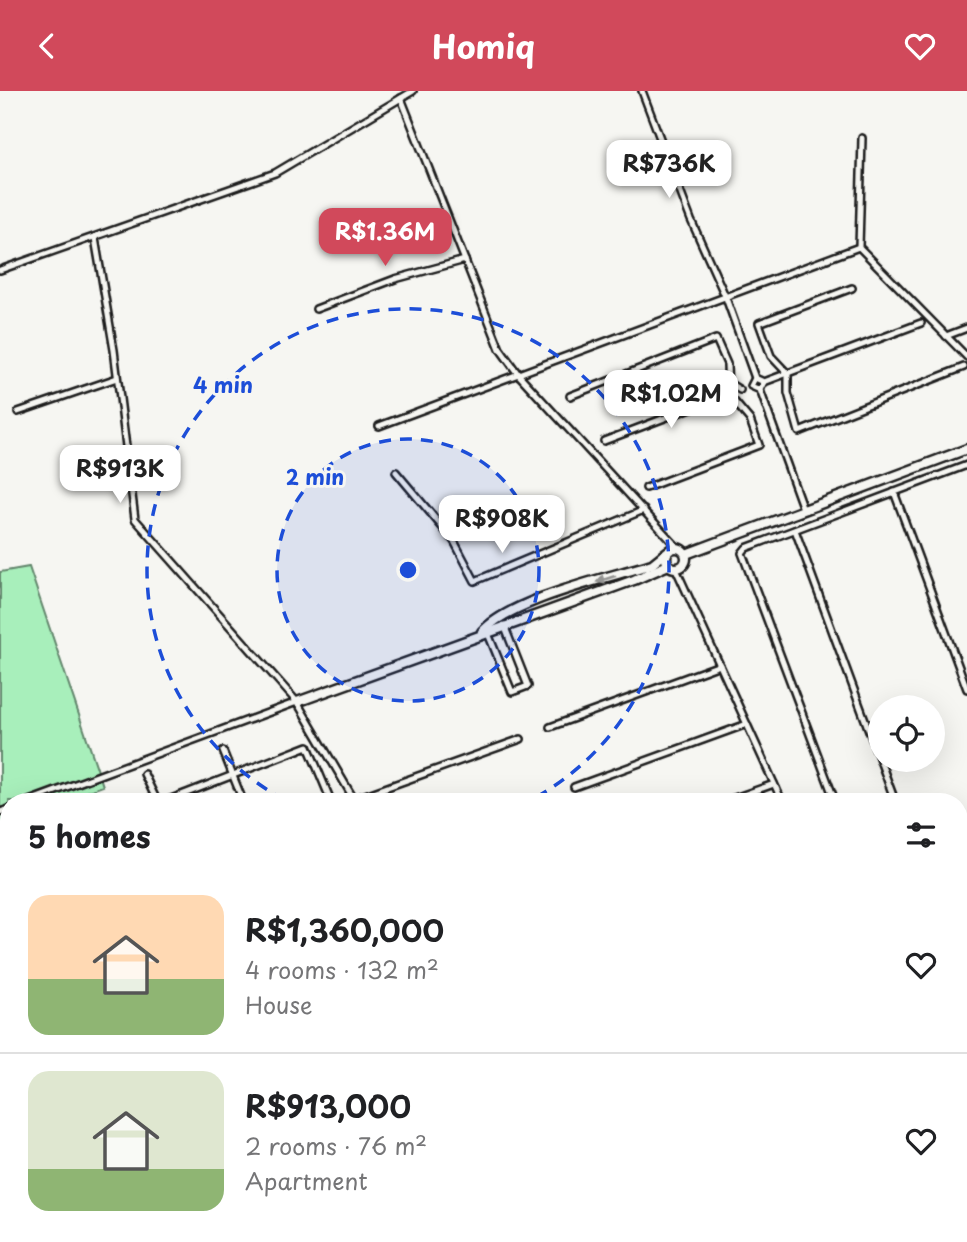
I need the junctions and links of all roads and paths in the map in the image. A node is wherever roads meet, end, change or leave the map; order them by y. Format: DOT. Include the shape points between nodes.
graph roads {
  1 [pos="413,91"];
  2 [pos="642,91"];
  3 [pos="401,97"];
  4 [pos="862,138"];
  5 [pos="95,238"];
  6 [pos="859,247"];
  7 [pos="465,260"];
  8 [pos="0,270"];
  9 [pos="852,288"];
  10 [pos="726,297"];
  11 [pos="316,309"];
  12 [pos="921,323"];
  13 [pos="967,328"];
  14 [pos="946,336"];
  15 [pos="967,357"];
  16 [pos="964,367"];
  17 [pos="518,374"];
  18 [pos="788,374"];
  19 [pos="755,377"];
  20 [pos="117,378"];
  21 [pos="727,381"];
  22 [pos="764,381"];
  23 [pos="751,386"];
  24 [pos="740,390"];
  25 [pos="760,390"];
  26 [pos="727,394"];
  27 [pos="570,396"];
  28 [pos="736,404"];
  29 [pos="18,412"];
  30 [pos="379,426"];
  31 [pos="604,441"];
  32 [pos="967,449"];
  33 [pos="967,465"];
  34 [pos="396,472"];
  35 [pos="646,488"];
  36 [pos="894,492"];
  37 [pos="803,509"];
  38 [pos="644,510"];
  39 [pos="795,530"];
  40 [pos="677,547"];
  41 [pos="667,551"];
  42 [pos="686,554"];
  43 [pos="666,566"];
  44 [pos="676,569"];
  45 [pos="504,625"];
  46 [pos="484,633"];
  47 [pos="512,645"];
  48 [pos="495,651"];
  49 [pos="720,665"];
  50 [pos="967,689"];
  51 [pos="297,702"];
  52 [pos="747,725"];
  53 [pos="550,727"];
  54 [pos="521,739"];
  55 [pos="223,751"];
  56 [pos="144,774"];
  57 [pos="233,775"];
  58 [pos="774,784"];
  59 [pos="574,787"];
  60 [pos="51,793"];
  61 [pos="153,793"];
  62 [pos="187,793"];
  63 [pos="240,793"];
  64 [pos="328,793"];
  65 [pos="351,793"];
  66 [pos="374,793"];
  67 [pos="749,793"];
  68 [pos="778,793"];
  69 [pos="832,793"];
  70 [pos="892,793"];
  1 -- 3 [label="street"];
  2 -- 10 [label="street" via="691,221"];
  3 -- 5 [label="street" via="275,173"];
  3 -- 7 [label="street"];
  4 -- 6 [label="street"];
  5 -- 8 [label="street"];
  5 -- 20 [label="street"];
  6 -- 10 [label="street"];
  6 -- 14 [label="street"];
  7 -- 11 [label="street" via="396,279"];
  7 -- 17 [label="street" via="500,349"];
  9 -- 18 [label="street" via="760,323 771,356"];
  10 -- 17 [label="street"];
  10 -- 19 [label="street"];
  12 -- 18 [label="street"];
  13 -- 14 [label="street"];
  14 -- 15 [label="street"];
  16 -- 18 [label="street" via="799,432 788,393"];
  17 -- 30 [label="street"];
  17 -- 38 [label="street"];
  18 -- 22 [label="street"];
  19 -- 22 [label="street"];
  19 -- 23 [label="street"];
  20 -- 29 [label="street"];
  20 -- 51 [label="street" via="135,519"];
  21 -- 24 [label="street"];
  21 -- 26 [label="street"];
  21 -- 27 [label="street" via="727,364 716,339"];
  22 -- 25 [label="street"];
  23 -- 24 [label="street"];
  23 -- 25 [label="street"];
  24 -- 28 [label="street"];
  25 -- 37 [label="street"];
  26 -- 28 [label="street"];
  26 -- 31 [label="street"];
  28 -- 35 [label="street" via="750,420 760,445"];
  32 -- 37 [label="street"];
  33 -- 36 [label="street"];
  34 -- 38 [label="street" via="454,541 475,581"];
  36 -- 39 [label="street"];
  36 -- 50 [label="street"];
  37 -- 42 [label="street"];
  38 -- 40 [label="street"];
  39 -- 69 [label="street" via="742,552"];
  39 -- 70 [label="street"];
  40 -- 41 [label="street"];
  40 -- 42 [label="street"];
  41 -- 43 [label="street"];
  41 -- 46 [label="street, one-way" via="652,564 522,606 492,620"];
  42 -- 44 [label="street" via="685,562"];
  43 -- 44 [label="street"];
  43 -- 45 [label="street"];
  44 -- 49 [label="street"];
  45 -- 46 [label="street"];
  45 -- 47 [label="street"];
  46 -- 48 [label="street"];
  46 -- 51 [label="street"];
  47 -- 48 [label="street"];
  47 -- 48 [label="street" via="528,686 512,692"];
  49 -- 52 [label="street"];
  49 -- 53 [label="street"];
  51 -- 60 [label="street"];
  51 -- 65 [label="street"];
  52 -- 58 [label="street"];
  52 -- 59 [label="street"];
  54 -- 66 [label="street"];
  55 -- 57 [label="street"];
  56 -- 61 [label="street"];
  57 -- 62 [label="street"];
  57 -- 63 [label="street"];
  57 -- 64 [label="street" via="308,746"];
  58 -- 67 [label="street"];
  58 -- 68 [label="street"];
}
